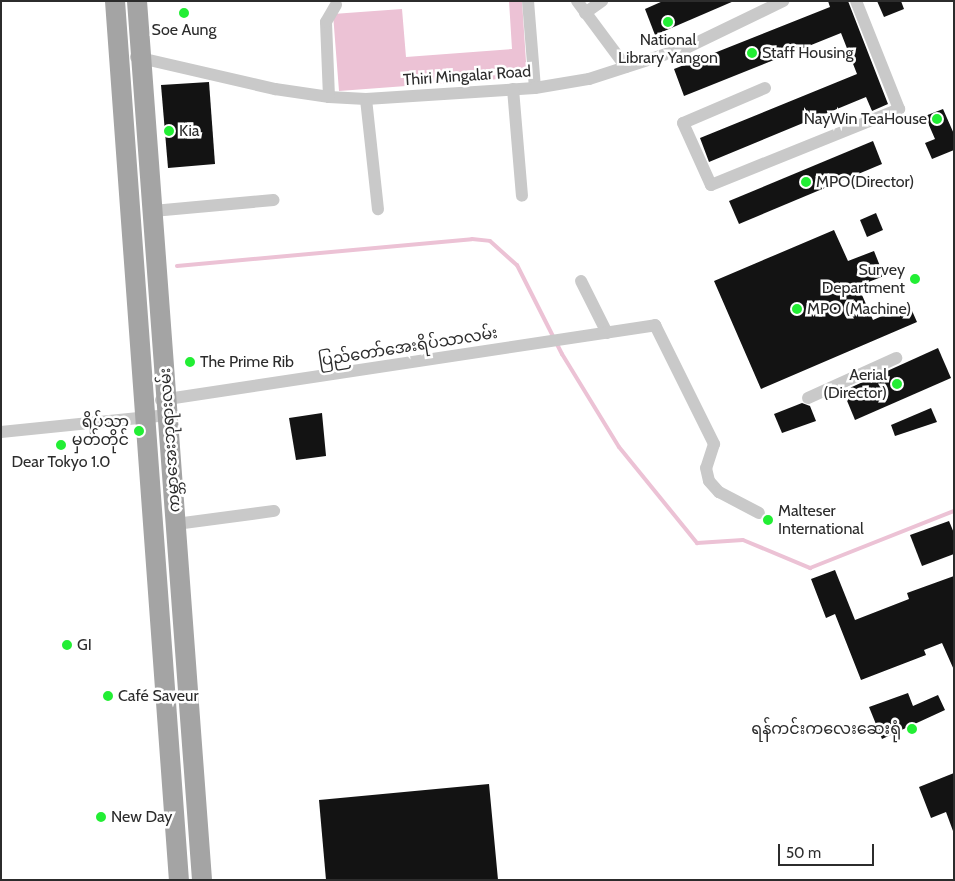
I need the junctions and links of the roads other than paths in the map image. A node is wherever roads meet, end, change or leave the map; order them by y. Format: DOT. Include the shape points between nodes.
graph roads {
  1 [pos="115,1"];
  2 [pos="137,1"];
  3 [pos="528,1"];
  4 [pos="578,1"];
  5 [pos="602,1"];
  6 [pos="783,1"];
  7 [pos="856,1"];
  8 [pos="336,5"];
  9 [pos="585,13"];
  10 [pos="119,54"];
  11 [pos="141,57"];
  12 [pos="626,67"];
  13 [pos="535,88"];
  14 [pos="765,88"];
  15 [pos="513,89"];
  16 [pos="329,97"];
  17 [pos="366,99"];
  18 [pos="522,196"];
  19 [pos="274,200"];
  20 [pos="378,209"];
  21 [pos="153,211"];
  22 [pos="581,281"];
  23 [pos="607,333"];
  24 [pos="896,358"];
  25 [pos="808,398"];
  26 [pos="167,407"];
  27 [pos="145,410"];
  28 [pos="1,432"];
  29 [pos="274,511"];
  30 [pos="759,513"];
  31 [pos="176,524"];
  32 [pos="180,592"];
  33 [pos="160,594"];
  34 [pos="179,880"];
  35 [pos="202,880"];
  1 -- 10 [label="main road, ကမ္ဘာအေးဘုရားလမ်း"];
  2 -- 11 [label="main road, ကမ္ဘာအေးဘုရားလမ်း"];
  3 -- 13 [label="street"];
  4 -- 9 [label="street"];
  5 -- 9 [label="street"];
  6 -- 12 [label="street, Thiri Mingalar Road" via="688,47"];
  7 -- 14 [label="street" via="899,109 711,185 683,124"];
  8 -- 16 [label="street" via="326,22"];
  9 -- 12 [label="street"];
  10 -- 11 [label="street, Thiri Mingalar Road"];
  10 -- 27 [label="main road, ကမ္ဘာအေးဘုရားလမ်း"];
  11 -- 16 [label="street, Thiri Mingalar Road" via="275,89"];
  11 -- 21 [label="main road, ကမ္ဘာအေးဘုရားလမ်း"];
  12 -- 13 [label="street, Thiri Mingalar Road" via="589,79"];
  13 -- 15 [label="street, Thiri Mingalar Road"];
  15 -- 17 [label="street, Thiri Mingalar Road"];
  15 -- 18 [label="street"];
  16 -- 17 [label="street, Thiri Mingalar Road"];
  17 -- 20 [label="street"];
  19 -- 21 [label="street"];
  21 -- 26 [label="main road, ကမ္ဘာအေးဘုရားလမ်း"];
  22 -- 23 [label="street"];
  23 -- 26 [label="street, ပြည်တော်အေးရိပ်သာလမ်း"];
  23 -- 30 [label="street, ပြည်တော်အေးရိပ်သာလမ်း" via="654,326 714,444 706,468 709,482 719,492"];
  24 -- 25 [label="street"];
  26 -- 27 [label="street, ပြည်တော်အေးရိပ်သာလမ်း"];
  26 -- 31 [label="main road, ကမ္ဘာအေးဘုရားလမ်း"];
  27 -- 28 [label="street, ပြည်တော်အေးရိပ်သာလမ်း"];
  27 -- 33 [label="main road, ကမ္ဘာအေးဘုရားလမ်း"];
  29 -- 31 [label="street"];
  31 -- 32 [label="main road, ကမ္ဘာအေးဘုရားလမ်း"];
  32 -- 33 [label="main road"];
  32 -- 35 [label="main road, ကမ္ဘာအေးဘုရားလမ်း"];
  33 -- 34 [label="main road, ကမ္ဘာအေးဘုရားလမ်း"];
}
